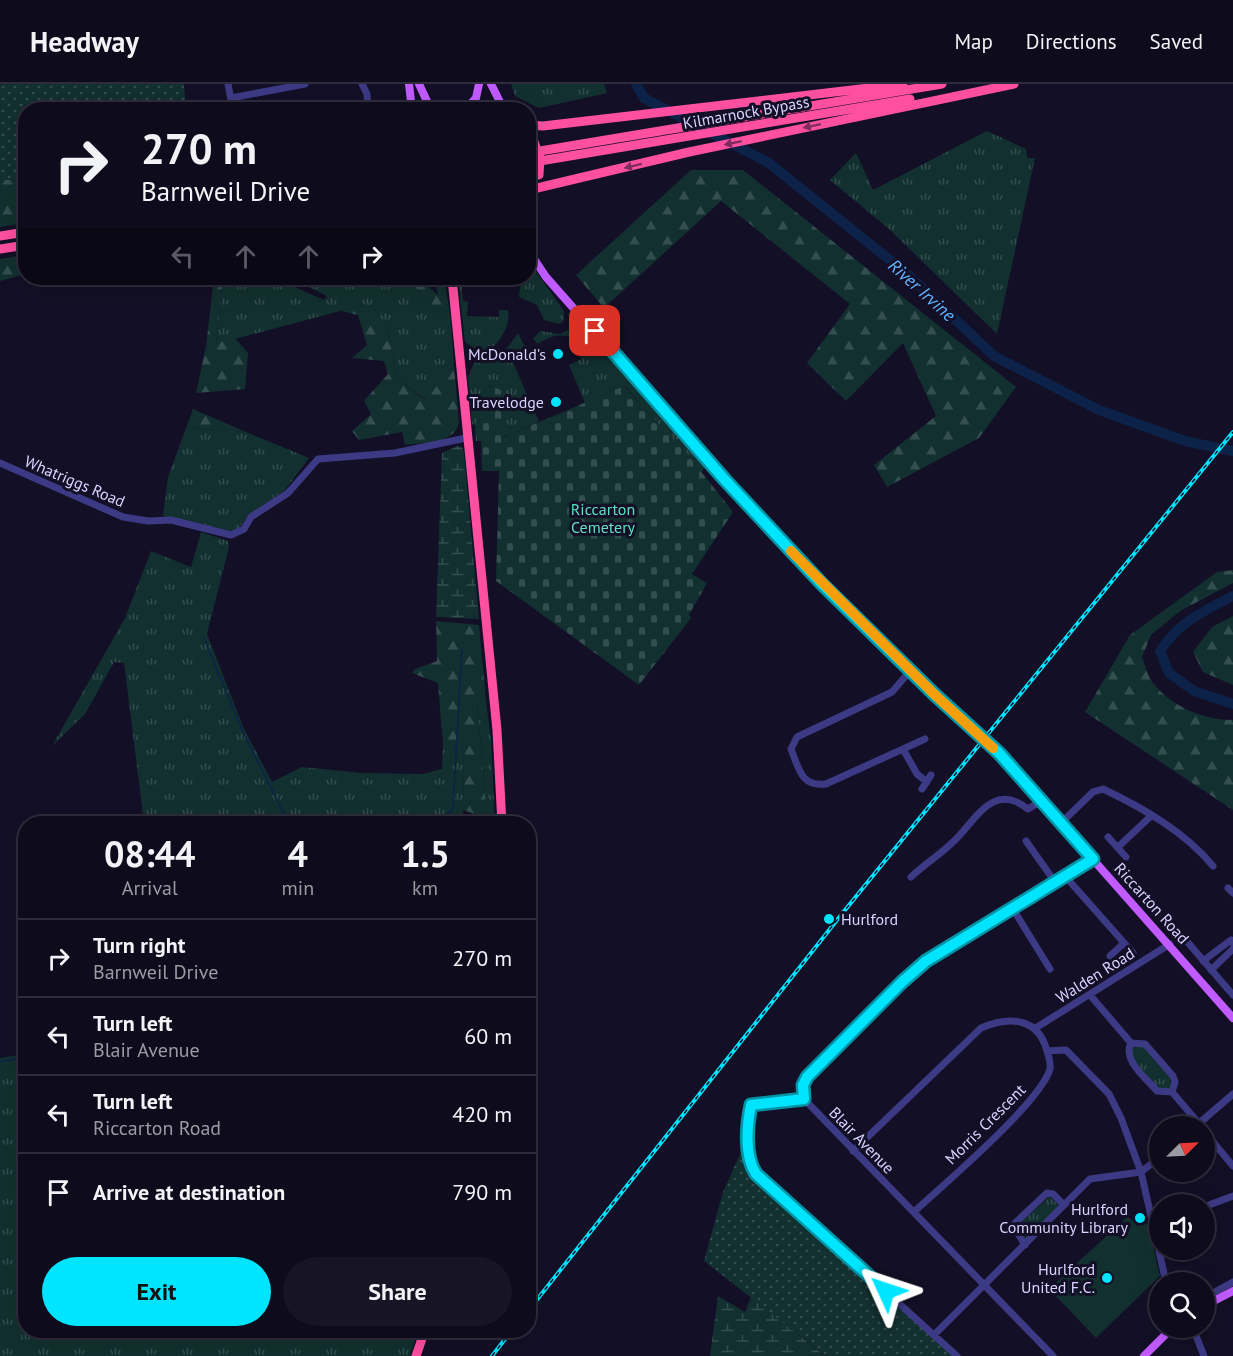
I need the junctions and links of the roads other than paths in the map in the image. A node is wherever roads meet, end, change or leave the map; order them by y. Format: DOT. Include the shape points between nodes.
graph roads {
  1 [pos="228,84"];
  2 [pos="305,84"];
  3 [pos="362,84"];
  4 [pos="409,84"];
  5 [pos="419,84"];
  6 [pos="479,84"];
  7 [pos="491,84"];
  8 [pos="903,84"];
  9 [pos="942,84"];
  10 [pos="1005,84"];
  11 [pos="1014,84"];
  12 [pos="231,98"];
  13 [pos="232,102"];
  14 [pos="368,102"];
  15 [pos="411,102"];
  16 [pos="427,102"];
  17 [pos="472,102"];
  18 [pos="500,102"];
  19 [pos="536,124"];
  20 [pos="536,147"];
  21 [pos="536,152"];
  22 [pos="536,162"];
  23 [pos="536,181"];
  24 [pos="536,190"];
  25 [pos="18,233"];
  26 [pos="1,236"];
  27 [pos="18,247"];
  28 [pos="0,249"];
  29 [pos="536,262"];
  30 [pos="453,285"];
  31 [pos="466,438"];
  32 [pos="0,463"];
  33 [pos="910,671"];
  34 [pos="925,739"];
  35 [pos="903,749"];
  36 [pos="927,782"];
  37 [pos="1041,801"];
  38 [pos="501,816"];
  39 [pos="1151,816"];
  40 [pos="1061,823"];
  41 [pos="1108,837"];
  42 [pos="1026,842"];
  43 [pos="1118,847"];
  44 [pos="1126,857"];
  45 [pos="1093,859"];
  46 [pos="1213,866"];
  47 [pos="911,876"];
  48 [pos="1065,876"];
  49 [pos="1055,882"];
  50 [pos="1013,909"];
  51 [pos="1166,917"];
  52 [pos="1124,943"];
  53 [pos="1233,943"];
  54 [pos="1170,944"];
  55 [pos="1233,949"];
  56 [pos="1133,953"];
  57 [pos="1110,956"];
  58 [pos="1203,961"];
  59 [pos="1050,969"];
  60 [pos="1211,970"];
  61 [pos="1090,995"];
  62 [pos="1233,995"];
  63 [pos="1233,1018"];
  64 [pos="1034,1029"];
  65 [pos="1131,1043"];
  66 [pos="1047,1051"];
  67 [pos="1172,1092"];
  68 [pos="1233,1094"];
  69 [pos="804,1099"];
  70 [pos="1190,1116"];
  71 [pos="1209,1116"];
  72 [pos="1215,1144"];
  73 [pos="853,1151"];
  74 [pos="1149,1166"];
  75 [pos="1233,1166"];
  76 [pos="1141,1172"];
  77 [pos="1233,1196"];
  78 [pos="1149,1202"];
  79 [pos="1215,1202"];
  80 [pos="1064,1206"];
  81 [pos="914,1212"];
  82 [pos="1025,1245"];
  83 [pos="1233,1282"];
  84 [pos="984,1286"];
  85 [pos="1233,1291"];
  86 [pos="1215,1292"];
  87 [pos="1215,1300"];
  88 [pos="934,1335"];
  89 [pos="422,1338"];
  90 [pos="1162,1338"];
  91 [pos="1197,1338"];
  92 [pos="416,1356"];
  93 [pos="957,1356"];
  94 [pos="1053,1356"];
  95 [pos="1144,1356"];
  96 [pos="1204,1356"];
  1 -- 12 [label="street"];
  2 -- 12 [label="street"];
  3 -- 14 [label="street"];
  4 -- 15 [label="main road"];
  5 -- 16 [label="main road"];
  6 -- 17 [label="main road"];
  7 -- 18 [label="main road"];
  8 -- 19 [label="highway" via="724,107"];
  9 -- 21 [label="highway, Kilmarnock Bypass"];
  10 -- 22 [label="highway, Kilmarnock Bypass"];
  11 -- 24 [label="highway, one-way" via="689,152"];
  12 -- 13 [label="street"];
  20 -- 23 [label="highway, bridge"];
  25 -- 26 [label="highway"];
  27 -- 28 [label="highway"];
  29 -- 33 [label="main road, Riccarton Road" via="725,480"];
  30 -- 31 [label="highway"];
  31 -- 32 [label="street, Whatriggs Road" via="395,453 318,459 288,492 251,517 244,529 231,535 171,520 123,517"];
  31 -- 38 [label="highway"];
  33 -- 35 [label="street" via="892,693 797,737 790,749 806,782 813,786 826,784"];
  33 -- 37 [label="main road, Riccarton Road" via="999,753"];
  34 -- 35 [label="street"];
  35 -- 36 [label="street" via="917,774"];
  37 -- 40 [label="main road, Riccarton Road"];
  37 -- 47 [label="street" via="1028,809 1008,799 986,806 956,840"];
  39 -- 40 [label="street" via="1103,789 1093,792"];
  39 -- 43 [label="street"];
  39 -- 46 [label="street" via="1196,845"];
  40 -- 45 [label="main road, Riccarton Road"];
  41 -- 43 [label="street"];
  42 -- 49 [label="street"];
  43 -- 44 [label="street"];
  45 -- 48 [label="street"];
  45 -- 54 [label="main road, Riccarton Road"];
  48 -- 49 [label="street"];
  48 -- 52 [label="street"];
  49 -- 50 [label="street"];
  50 -- 59 [label="street"];
  50 -- 69 [label="street" via="926,961 902,982 807,1077"];
  51 -- 58 [label="street, Riccarton Road"];
  52 -- 56 [label="street"];
  52 -- 57 [label="street"];
  53 -- 58 [label="street" via="1226,942"];
  54 -- 61 [label="street, Walden Road"];
  54 -- 63 [label="main road, Riccarton Road"];
  55 -- 60 [label="street"];
  58 -- 60 [label="street, Riccarton Road"];
  60 -- 62 [label="street, Riccarton Road"];
  61 -- 64 [label="street, Walden Road"];
  61 -- 65 [label="street"];
  64 -- 66 [label="street" via="1045,1041"];
  64 -- 73 [label="street" via="1020,1021 1000,1020 981,1028"];
  65 -- 67 [label="street" via="1145,1044 1166,1068 1175,1082"];
  65 -- 67 [label="street" via="1127,1050 1129,1058 1157,1091"];
  66 -- 76 [label="street" via="1066,1050 1109,1094"];
  66 -- 81 [label="street, Morris Crescent" via="1051,1065 1046,1080 1032,1097"];
  67 -- 70 [label="street"];
  68 -- 71 [label="street"];
  69 -- 73 [label="street, Blair Avenue"];
  69 -- 88 [label="street" via="751,1105 750,1166"];
  72 -- 75 [label="street"];
  73 -- 81 [label="street, Blair Avenue"];
  74 -- 76 [label="street"];
  76 -- 78 [label="street"];
  76 -- 80 [label="street" via="1090,1179"];
  77 -- 79 [label="street"];
  80 -- 82 [label="street"];
  80 -- 82 [label="street" via="1047,1192 1013,1226"];
  81 -- 84 [label="street, Blair Avenue"];
  82 -- 84 [label="street"];
  83 -- 86 [label="street"];
  84 -- 88 [label="street"];
  84 -- 94 [label="street, Blair Avenue"];
  85 -- 87 [label="main road"];
  88 -- 93 [label="street"];
  89 -- 92 [label="highway"];
  90 -- 95 [label="main road"];
  91 -- 96 [label="street"];
}
